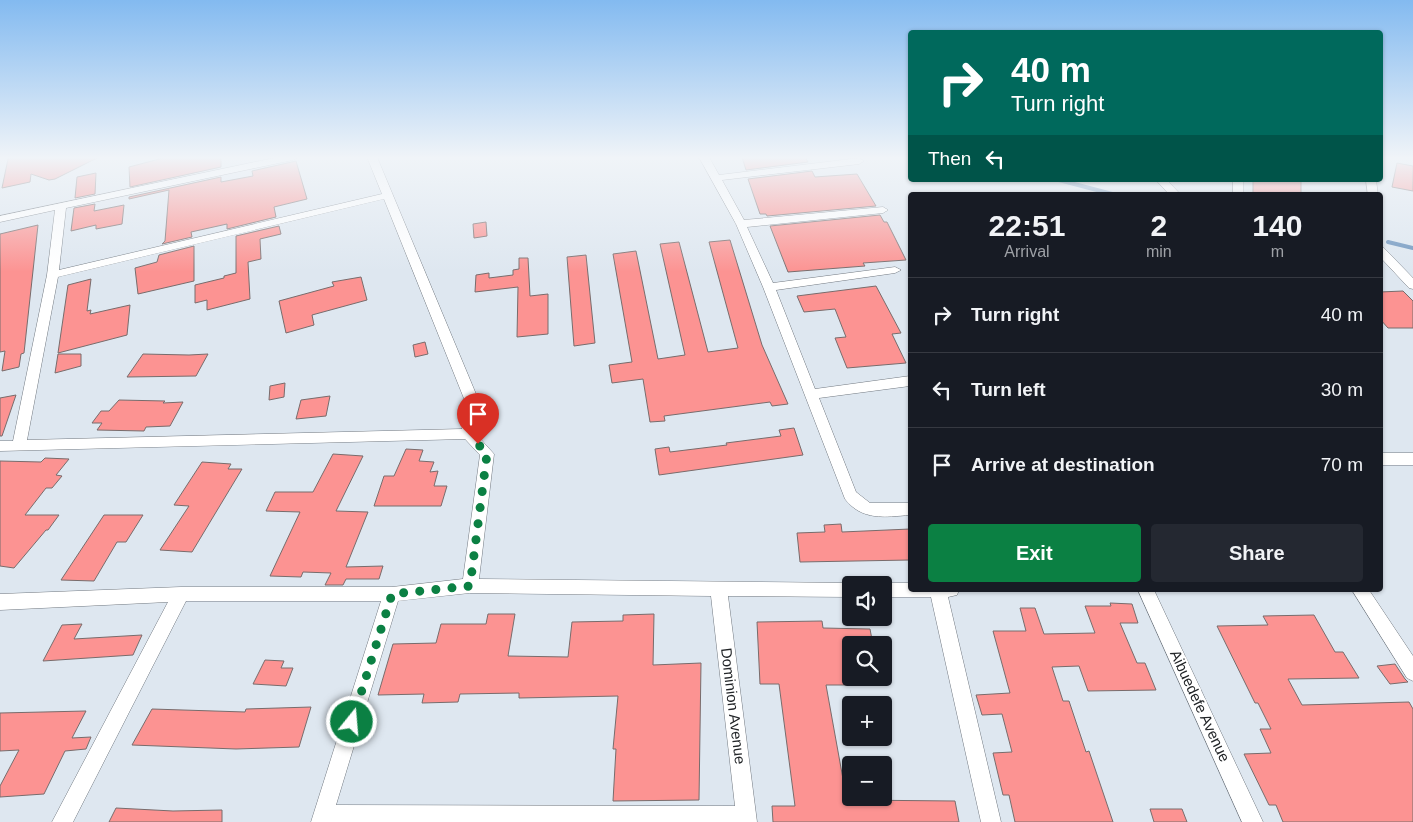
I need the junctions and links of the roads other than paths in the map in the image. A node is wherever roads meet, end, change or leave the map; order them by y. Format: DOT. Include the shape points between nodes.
graph roads {
  1 [pos="104,195"];
  2 [pos="388,195"];
  3 [pos="389,195"];
  4 [pos="725,195"];
  5 [pos="61,206"];
  6 [pos="883,210"];
  7 [pos="0,218"];
  8 [pos="741,224"];
  9 [pos="1383,253"];
  10 [pos="895,270"];
  11 [pos="53,276"];
  12 [pos="1413,285"];
  13 [pos="769,287"];
  14 [pos="908,381"];
  15 [pos="811,394"];
  16 [pos="468,434"];
  17 [pos="0,446"];
  18 [pos="19,446"];
  19 [pos="1383,455"];
  20 [pos="1413,459"];
  21 [pos="908,509"];
  22 [pos="470,586"];
  23 [pos="719,590"];
  24 [pos="842,590"];
  25 [pos="892,590"];
  26 [pos="908,590"];
  27 [pos="938,592"];
  28 [pos="1147,592"];
  29 [pos="1359,592"];
  30 [pos="181,594"];
  31 [pos="392,594"];
  32 [pos="0,602"];
  33 [pos="1413,672"];
  34 [pos="321,818"];
  35 [pos="747,819"];
  36 [pos="62,822"];
  37 [pos="991,822"];
  38 [pos="1253,822"];
  1 -- 5 [label="street"];
  2 -- 11 [label="street"];
  3 -- 16 [label="street" via="474,406"];
  4 -- 8 [label="street"];
  5 -- 7 [label="street"];
  5 -- 11 [label="street"];
  6 -- 8 [label="street"];
  8 -- 13 [label="street"];
  9 -- 12 [label="street"];
  10 -- 13 [label="street"];
  11 -- 18 [label="street"];
  13 -- 15 [label="street"];
  14 -- 15 [label="street"];
  15 -- 21 [label="street" via="856,505 869,510"];
  16 -- 18 [label="street"];
  16 -- 22 [label="street" via="487,454"];
  17 -- 18 [label="street"];
  19 -- 20 [label="street"];
  22 -- 23 [label="street"];
  22 -- 31 [label="street"];
  23 -- 24 [label="street"];
  23 -- 35 [label="street, Dominion Avenue"];
  25 -- 26 [label="street"];
  27 -- 37 [label="street"];
  28 -- 38 [label="street, Aibuedefe Avenue"];
  29 -- 33 [label="street"];
  30 -- 31 [label="street"];
  30 -- 32 [label="street"];
  30 -- 36 [label="street"];
  31 -- 34 [label="street"];
  34 -- 35 [label="street"];
}
